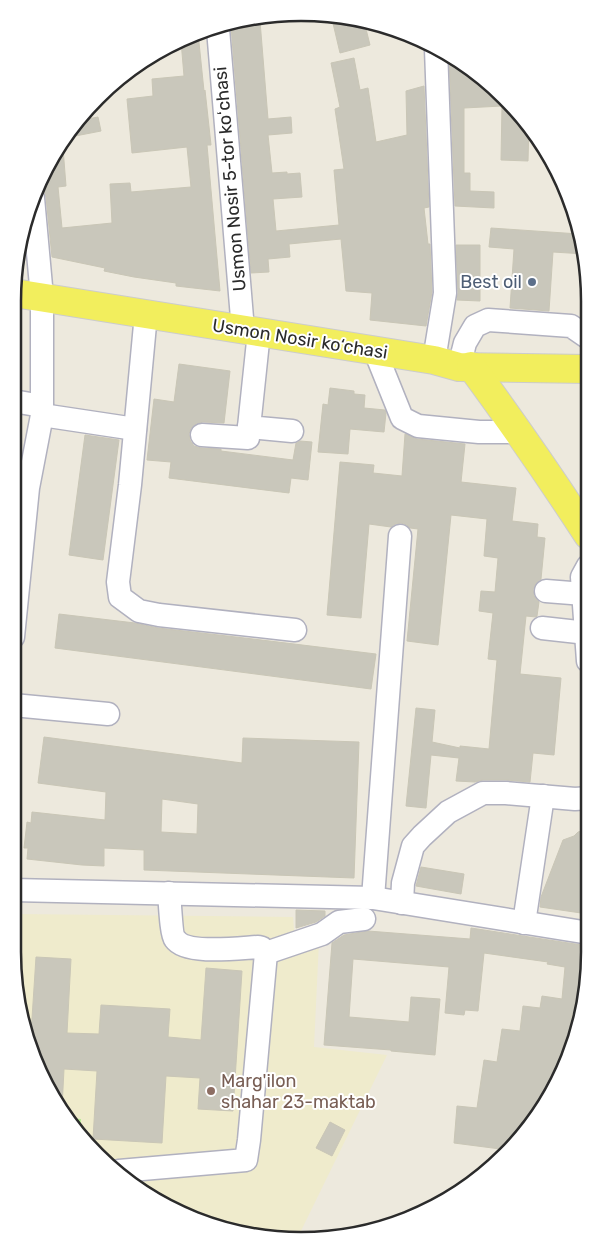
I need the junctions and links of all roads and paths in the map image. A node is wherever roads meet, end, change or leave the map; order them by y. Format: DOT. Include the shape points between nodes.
graph roads {
  1 [pos="219,34"];
  2 [pos="436,56"];
  3 [pos="35,216"];
  4 [pos="21,293"];
  5 [pos="42,297"];
  6 [pos="146,314"];
  7 [pos="251,331"];
  8 [pos="581,333"];
  9 [pos="375,351"];
  10 [pos="454,364"];
  11 [pos="581,370"];
  12 [pos="21,404"];
  13 [pos="42,411"];
  14 [pos="249,427"];
  15 [pos="135,429"];
  16 [pos="292,431"];
  17 [pos="518,432"];
  18 [pos="202,436"];
  19 [pos="21,484"];
  20 [pos="581,525"];
  21 [pos="400,536"];
  22 [pos="546,591"];
  23 [pos="581,594"];
  24 [pos="542,628"];
  25 [pos="295,630"];
  26 [pos="581,632"];
  27 [pos="21,706"];
  28 [pos="108,714"];
  29 [pos="543,796"];
  30 [pos="581,799"];
  31 [pos="21,890"];
  32 [pos="169,894"];
  33 [pos="373,898"];
  34 [pos="402,903"];
  35 [pos="364,919"];
  36 [pos="524,922"];
  37 [pos="581,932"];
  38 [pos="266,953"];
  39 [pos="127,1170"];
  1 -- 7 [label="street, Usmon Nosir 5-tor koʻchasi"];
  2 -- 10 [label="street" via="445,293"];
  3 -- 5 [label="street"];
  4 -- 5 [label="main road, Usmon Nosir ko‘chasi"];
  5 -- 6 [label="main road, Usmon Nosir ko‘chasi"];
  5 -- 13 [label="street"];
  6 -- 7 [label="main road, Usmon Nosir ko‘chasi"];
  6 -- 15 [label="street"];
  7 -- 9 [label="main road, Usmon Nosir ko‘chasi"];
  7 -- 14 [label="street, Usmon Nosir 5-tor koʻchasi"];
  8 -- 10 [label="street" via="570,326 488,320 475,326"];
  9 -- 10 [label="main road, Usmon Nosir ko‘chasi"];
  9 -- 17 [label="street" via="402,418 418,426"];
  10 -- 11 [label="main road, Usmon Nosir ko‘chasi"];
  10 -- 17 [label="main road"];
  12 -- 13 [label="street"];
  13 -- 15 [label="street"];
  13 -- 19 [label="street"];
  14 -- 16 [label="street"];
  14 -- 18 [label="street" via="248,438"];
  15 -- 25 [label="street" via="118,582 120,597 139,610 159,615"];
  17 -- 20 [label="main road"];
  21 -- 33 [label="street"];
  22 -- 23 [label="street"];
  24 -- 26 [label="street"];
  27 -- 28 [label="street"];
  29 -- 30 [label="street"];
  29 -- 34 [label="street" via="483,793 448,812 413,846 403,883"];
  29 -- 36 [label="street"];
  31 -- 32 [label="street"];
  32 -- 33 [label="street"];
  32 -- 38 [label="street" via="174,938 183,946 209,950 258,947"];
  33 -- 34 [label="street"];
  34 -- 36 [label="street"];
  35 -- 38 [label="street" via="338,922 322,934"];
  36 -- 37 [label="street"];
  38 -- 39 [label="street" via="246,1160"];
}
